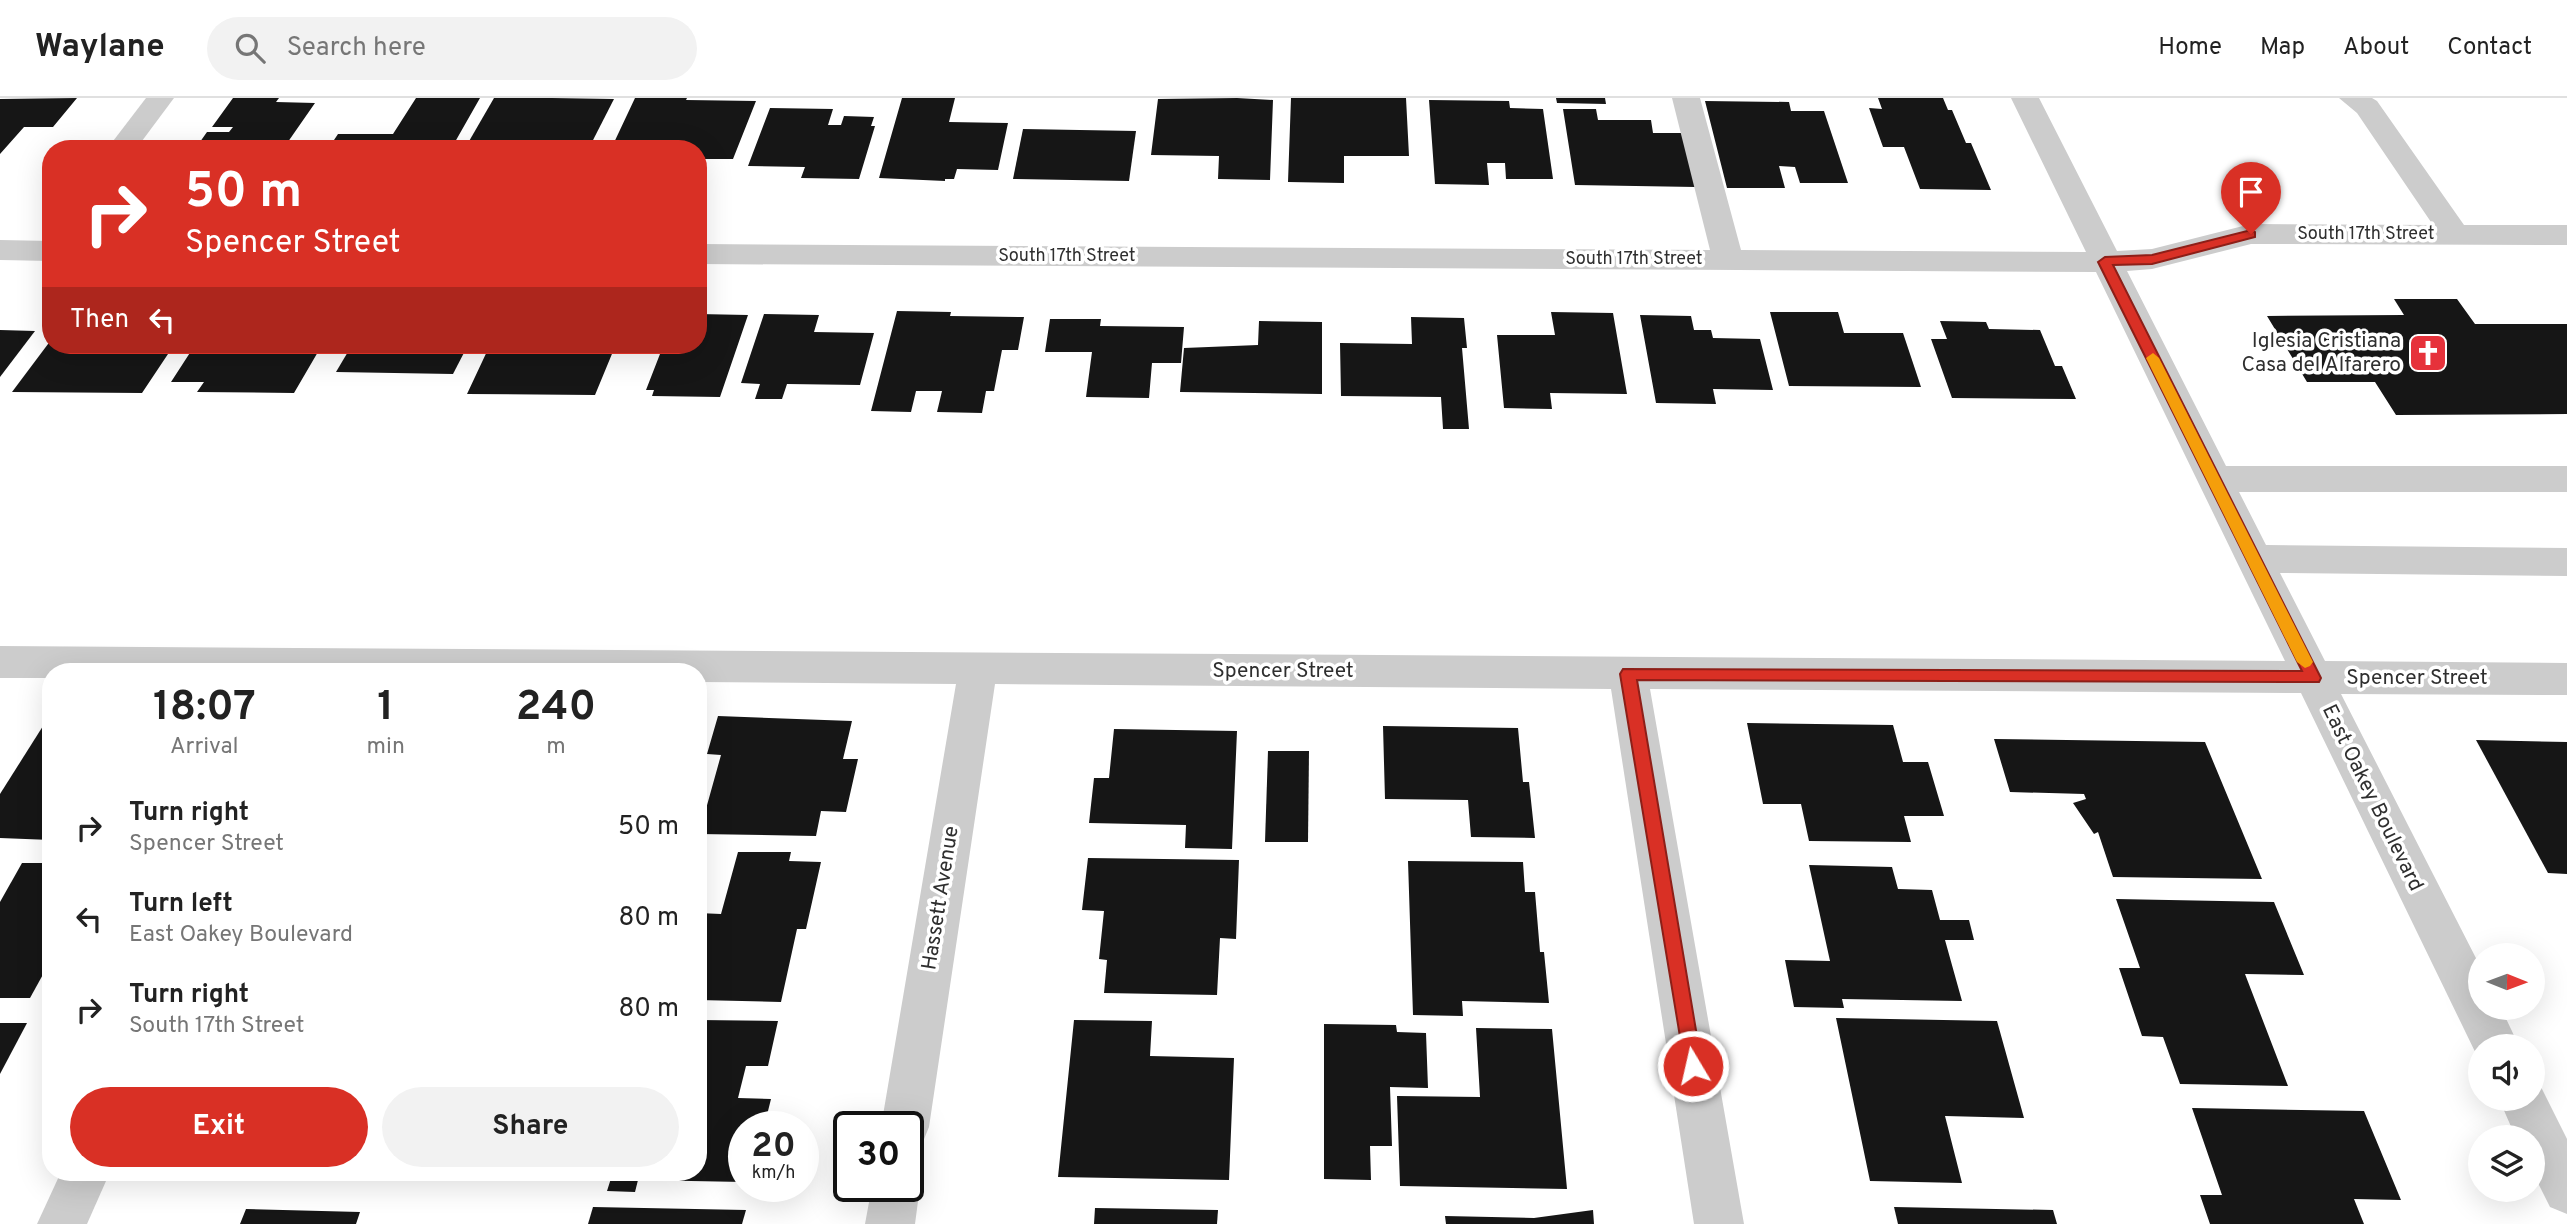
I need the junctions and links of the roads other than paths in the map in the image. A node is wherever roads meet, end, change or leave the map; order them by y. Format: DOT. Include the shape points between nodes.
graph roads {
  1 [pos="160,98"];
  2 [pos="1686,98"];
  3 [pos="2025,98"];
  4 [pos="2354,98"];
  5 [pos="128,140"];
  6 [pos="2455,234"];
  7 [pos="2567,235"];
  8 [pos="42,247"];
  9 [pos="0,250"];
  10 [pos="707,254"];
  11 [pos="1728,260"];
  12 [pos="2105,262"];
  13 [pos="2213,479"];
  14 [pos="2567,479"];
  15 [pos="2253,559"];
  16 [pos="2567,562"];
  17 [pos="0,663"];
  18 [pos="42,664"];
  19 [pos="707,669"];
  20 [pos="978,669"];
  21 [pos="1628,674"];
  22 [pos="2313,678"];
  23 [pos="2567,679"];
  24 [pos="2490,1034"];
  25 [pos="908,1111"];
  26 [pos="2528,1111"];
  27 [pos="82,1181"];
  28 [pos="2567,1190"];
  29 [pos="893,1202"];
  30 [pos="62,1224"];
  31 [pos="890,1224"];
  32 [pos="1719,1224"];
  1 -- 5 [label="street"];
  2 -- 11 [label="street"];
  3 -- 12 [label="street, East Oakey Boulevard"];
  4 -- 6 [label="street" via="2367,107"];
  6 -- 7 [label="street, South 17th Street"];
  6 -- 12 [label="street, South 17th Street" via="2251,234 2152,260"];
  8 -- 9 [label="street"];
  10 -- 11 [label="street, South 17th Street"];
  11 -- 12 [label="street, South 17th Street"];
  12 -- 13 [label="street, East Oakey Boulevard"];
  13 -- 14 [label="street"];
  13 -- 15 [label="street, East Oakey Boulevard"];
  15 -- 16 [label="street"];
  15 -- 22 [label="street, East Oakey Boulevard"];
  17 -- 18 [label="street, Spencer Street"];
  19 -- 20 [label="street, Spencer Street"];
  20 -- 21 [label="street, Spencer Street"];
  20 -- 25 [label="street, Hassett Avenue"];
  21 -- 22 [label="street, Spencer Street"];
  21 -- 32 [label="street"];
  22 -- 23 [label="street, Spencer Street"];
  22 -- 24 [label="street, East Oakey Boulevard"];
  26 -- 28 [label="street"];
  27 -- 30 [label="street"];
  29 -- 31 [label="street"];
}
